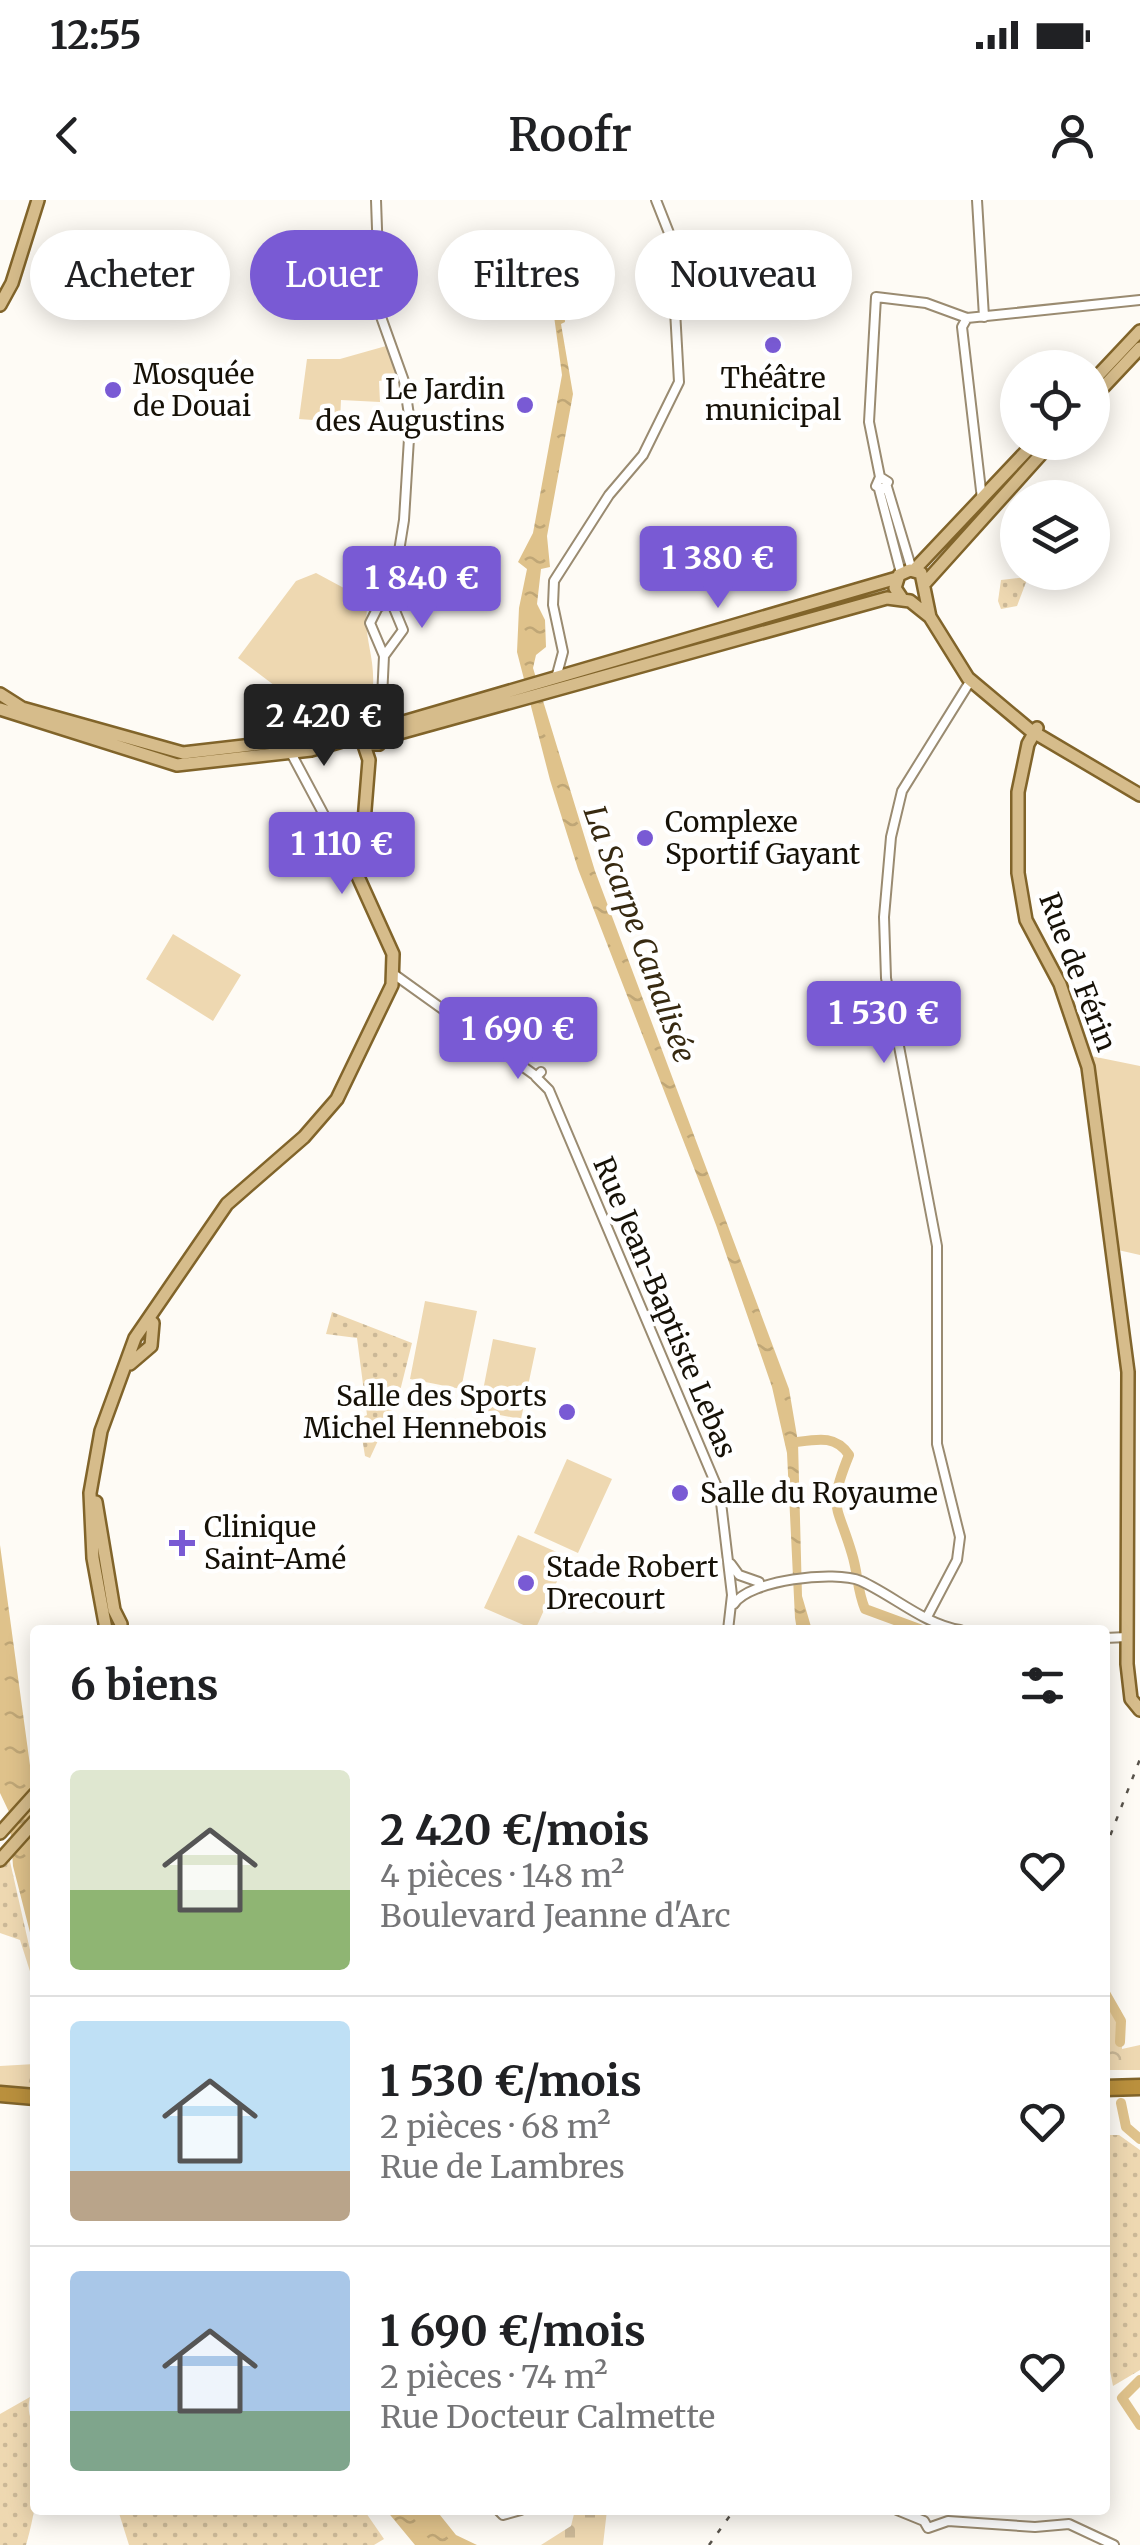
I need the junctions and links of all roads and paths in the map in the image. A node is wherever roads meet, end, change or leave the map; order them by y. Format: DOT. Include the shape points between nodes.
graph roads {
  1 [pos="29,200"];
  2 [pos="38,200"];
  3 [pos="376,200"];
  4 [pos="656,200"];
  5 [pos="977,202"];
  6 [pos="1138,300"];
  7 [pos="0,301"];
  8 [pos="984,317"];
  9 [pos="967,318"];
  10 [pos="1140,330"];
  11 [pos="1140,348"];
  12 [pos="1110,362"];
  13 [pos="1110,380"];
  14 [pos="1019,460"];
  15 [pos="1036,460"];
  16 [pos="982,499"];
  17 [pos="906,573"];
  18 [pos="925,588"];
  19 [pos="906,599"];
  20 [pos="391,601"];
  21 [pos="930,617"];
  22 [pos="384,656"];
  23 [pos="972,679"];
  24 [pos="551,687"];
  25 [pos="0,694"];
  26 [pos="379,694"];
  27 [pos="522,695"];
  28 [pos="0,710"];
  29 [pos="383,721"];
  30 [pos="361,722"];
  31 [pos="1036,730"];
  32 [pos="382,740"];
  33 [pos="362,741"];
  34 [pos="292,753"];
  35 [pos="368,779"];
  36 [pos="1140,791"];
  37 [pos="358,863"];
  38 [pos="397,976"];
  39 [pos="142,1341"];
  40 [pos="728,1558"];
  41 [pos="743,1577"];
  42 [pos="764,1583"];
  43 [pos="731,1585"];
  44 [pos="744,1591"];
  45 [pos="731,1613"];
  46 [pos="926,1617"];
  47 [pos="105,1625"];
  48 [pos="125,1625"];
  49 [pos="729,1625"];
  50 [pos="947,1625"];
  51 [pos="1110,1638"];
  52 [pos="1127,1638"];
  53 [pos="1140,1710"];
  54 [pos="30,1799"];
  55 [pos="30,1827"];
  56 [pos="2,1830"];
  57 [pos="0,1860"];
  58 [pos="1140,2085"];
  59 [pos="1110,2086"];
  60 [pos="0,2092"];
  61 [pos="30,2094"];
  62 [pos="910,2515"];
  63 [pos="1114,2545"];
  1 -- 7 [label="main road"];
  2 -- 7 [label="main road"];
  3 -- 20 [label="street" via="380,314 404,380 410,422"];
  4 -- 24 [label="street" via="670,238 678,386 652,441 559,573 552,596 564,652"];
  5 -- 8 [label="street"];
  6 -- 8 [label="street"];
  8 -- 9 [label="street"];
  9 -- 16 [label="street" via="962,327"];
  9 -- 17 [label="street" via="926,303 876,297 869,427 880,477 875,484 883,488"];
  10 -- 12 [label="main road"];
  11 -- 13 [label="main road"];
  14 -- 16 [label="main road"];
  15 -- 18 [label="main road"];
  16 -- 17 [label="main road"];
  17 -- 18 [label="main road"];
  17 -- 19 [label="main road"];
  17 -- 24 [label="main road"];
  18 -- 19 [label="main road"];
  18 -- 21 [label="main road"];
  19 -- 21 [label="main road"];
  19 -- 24 [label="main road" via="883,599"];
  20 -- 22 [label="street" via="403,630"];
  20 -- 22 [label="street" via="370,622"];
  21 -- 23 [label="main road"];
  22 -- 26 [label="street"];
  23 -- 31 [label="main road"];
  23 -- 46 [label="street" via="899,798 884,916 886,978 937,1246 936,1438 960,1537 957,1560"];
  24 -- 27 [label="main road"];
  25 -- 30 [label="main road" via="22,708 184,753 342,734"];
  26 -- 29 [label="street"];
  26 -- 30 [label="street"];
  27 -- 29 [label="main road" via="397,724"];
  27 -- 32 [label="main road"];
  28 -- 34 [label="main road" via="178,765"];
  29 -- 30 [label="main road"];
  29 -- 32 [label="main road"];
  30 -- 33 [label="main road"];
  31 -- 36 [label="main road"];
  31 -- 52 [label="main road, Rue de Férin" via="1018,797 1017,860 1022,907 1085,1055 1111,1236 1128,1372"];
  32 -- 33 [label="main road"];
  32 -- 35 [label="main road"];
  33 -- 34 [label="main road" via="349,738"];
  33 -- 35 [label="main road"];
  34 -- 37 [label="street" via="344,853"];
  35 -- 37 [label="main road"];
  37 -- 38 [label="main road" via="360,888 394,954"];
  38 -- 39 [label="main road" via="337,1098 304,1137 227,1204"];
  38 -- 40 [label="street, Rue Jean-Baptiste Lebas" via="539,1078 720,1494"];
  39 -- 47 [label="main road" via="102,1426 91,1488 93,1558"];
  39 -- 48 [label="main road" via="103,1443 96,1488 114,1608"];
  40 -- 41 [label="street, Rue Jean-Baptiste Lebas"];
  40 -- 43 [label="street, Rue Jean-Baptiste Lebas"];
  41 -- 42 [label="street"];
  41 -- 43 [label="street"];
  41 -- 44 [label="street"];
  42 -- 44 [label="street"];
  42 -- 46 [label="street" via="859,1580"];
  43 -- 44 [label="street"];
  43 -- 45 [label="street, Rue Jean-Baptiste Lebas"];
  44 -- 45 [label="street"];
  45 -- 49 [label="street"];
  46 -- 50 [label="street"];
  51 -- 52 [label="street"];
  52 -- 53 [label="main road, Rue de Férin" via="1130,1696"];
  54 -- 56 [label="main road"];
  55 -- 57 [label="main road"];
  58 -- 59 [label="highway"];
  60 -- 61 [label="highway"];
  62 -- 63 [label="street" via="929,2522 1084,2528"];
}
